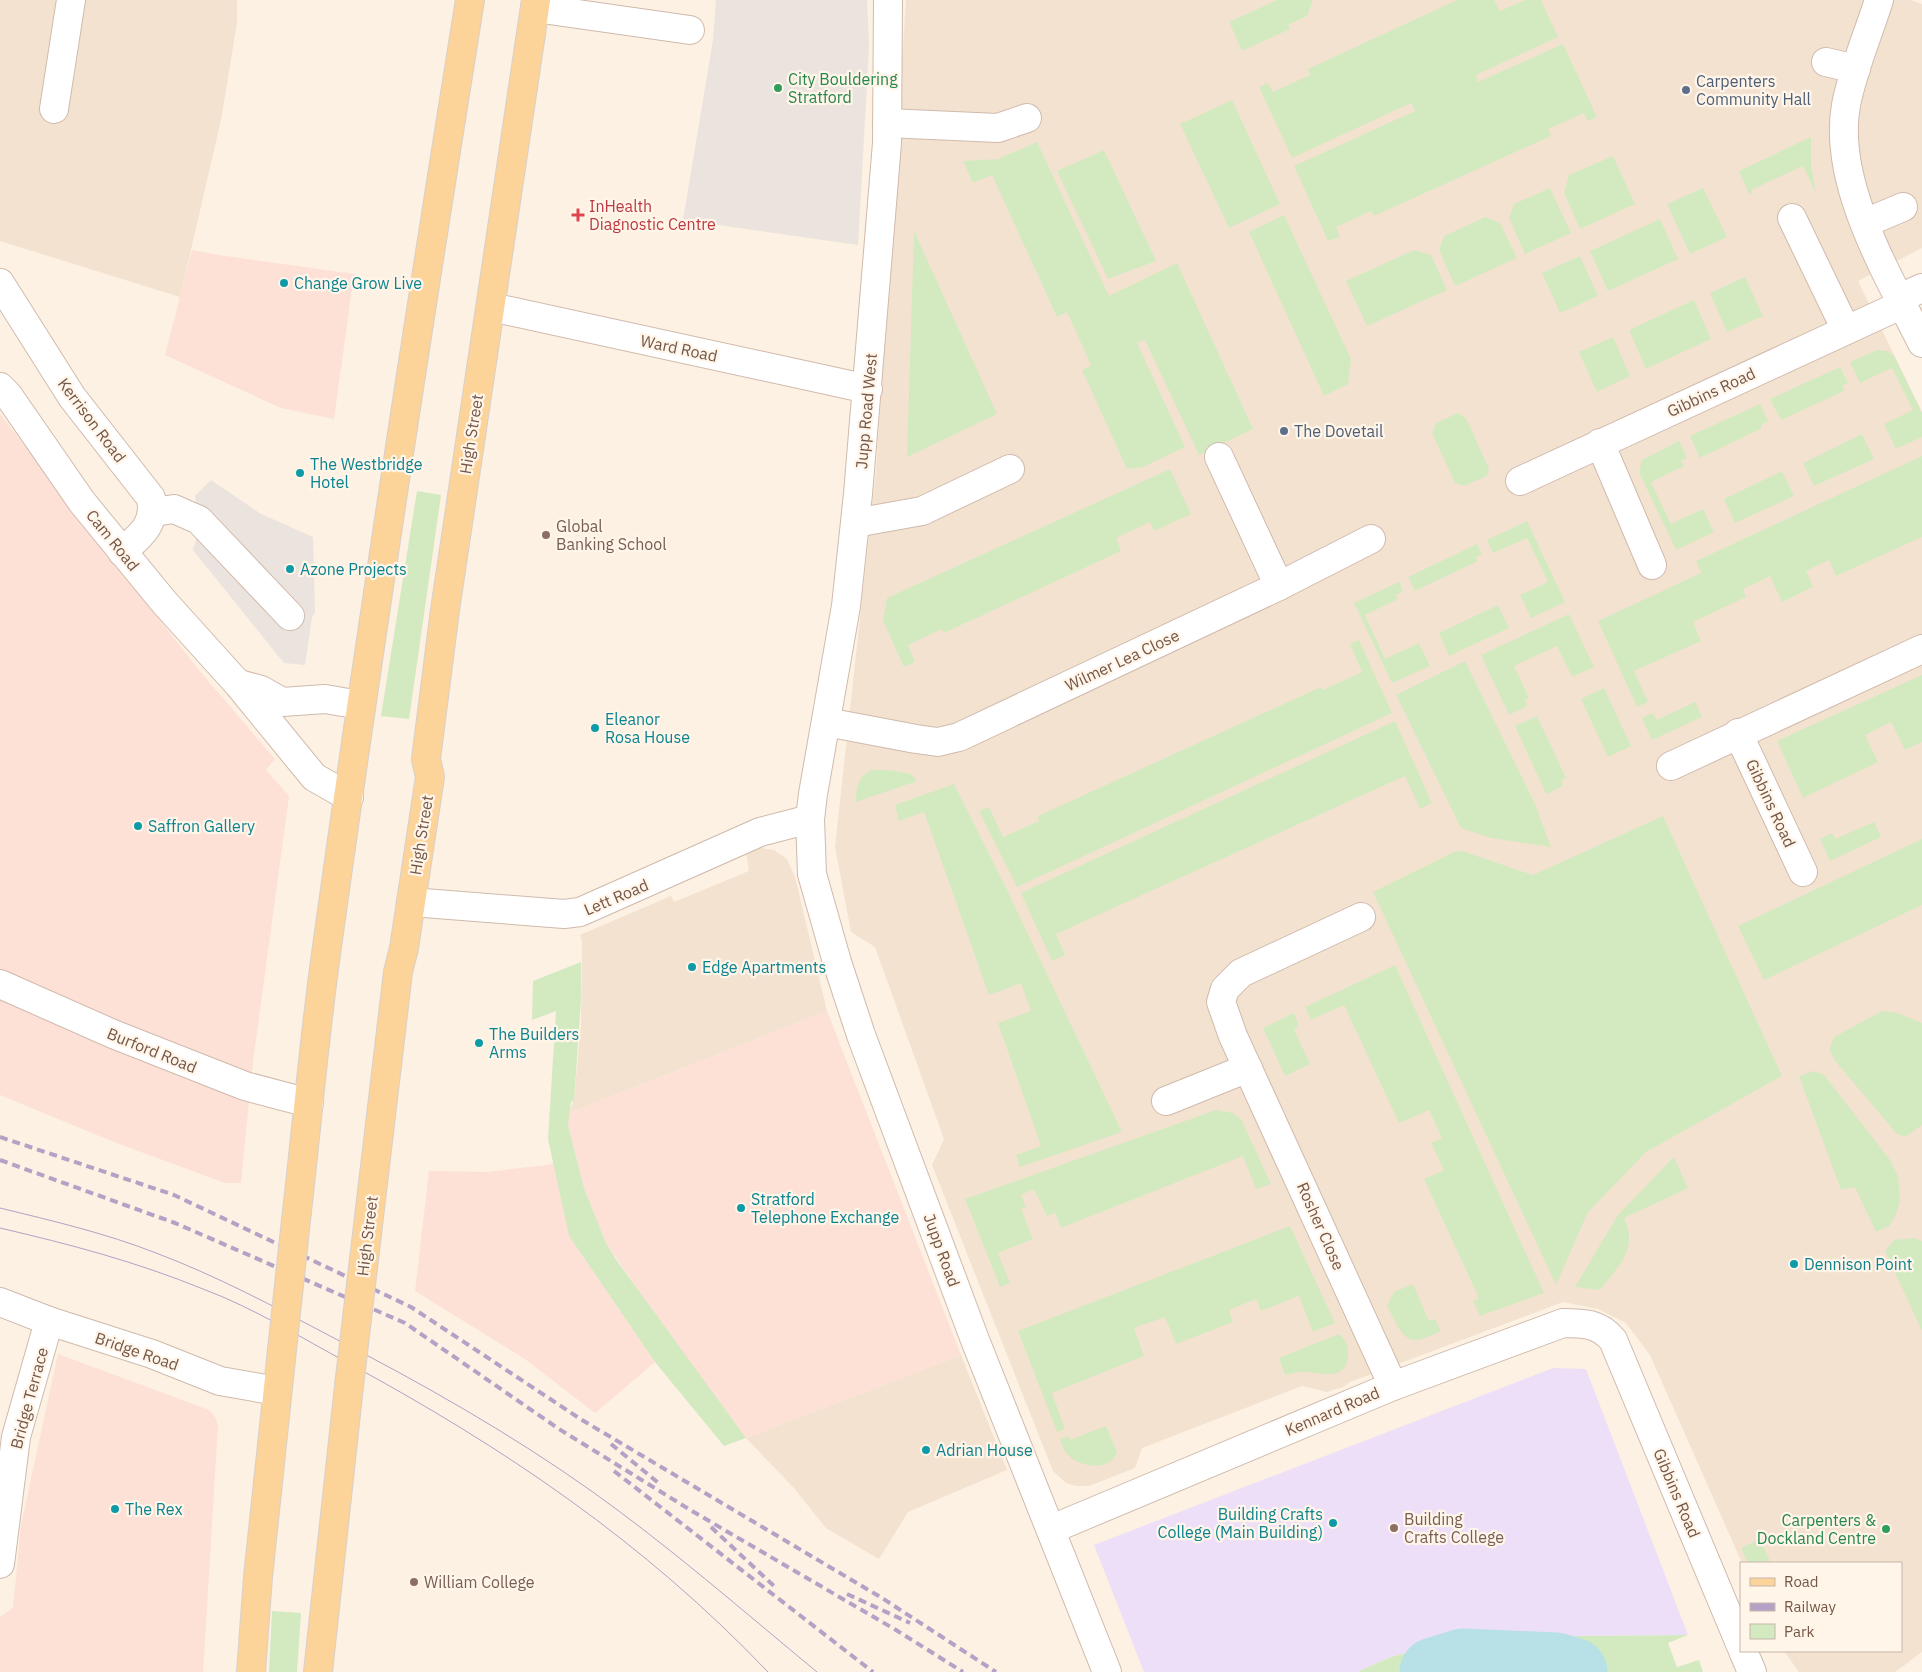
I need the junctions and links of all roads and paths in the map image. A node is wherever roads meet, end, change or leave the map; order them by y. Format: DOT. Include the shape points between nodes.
graph roads {
  1 [pos="71,0"];
  2 [pos="470,0"];
  3 [pos="888,0"];
  4 [pos="1880,0"];
  5 [pos="535,4"];
  6 [pos="690,30"];
  7 [pos="1826,62"];
  8 [pos="1856,69"];
  9 [pos="54,109"];
  10 [pos="1027,118"];
  11 [pos="887,123"];
  12 [pos="1903,207"];
  13 [pos="1792,218"];
  14 [pos="1865,223"];
  15 [pos="0,283"];
  16 [pos="1908,296"];
  17 [pos="490,307"];
  18 [pos="1846,330"];
  19 [pos="1922,343"];
  20 [pos="0,387"];
  21 [pos="868,389"];
  22 [pos="1600,443"];
  23 [pos="1219,457"];
  24 [pos="1010,469"];
  25 [pos="1520,481"];
  26 [pos="154,512"];
  27 [pos="855,524"];
  28 [pos="1371,539"];
  29 [pos="122,552"];
  30 [pos="1652,565"];
  31 [pos="1279,586"];
  32 [pos="290,616"];
  33 [pos="1922,649"];
  34 [pos="238,684"];
  35 [pos="360,705"];
  36 [pos="826,722"];
  37 [pos="1738,734"];
  38 [pos="1671,766"];
  39 [pos="349,797"];
  40 [pos="810,819"];
  41 [pos="1803,872"];
  42 [pos="411,902"];
  43 [pos="1361,917"];
  44 [pos="0,984"];
  45 [pos="1248,1068"];
  46 [pos="1166,1101"];
  47 [pos="309,1103"];
  48 [pos="0,1302"];
  49 [pos="49,1321"];
  50 [pos="1613,1340"];
  51 [pos="1393,1386"];
  52 [pos="277,1391"];
  53 [pos="1052,1529"];
  54 [pos="0,1564"];
  55 [pos="1740,1644"];
  56 [pos="1743,1652"];
  57 [pos="252,1672"];
  58 [pos="318,1672"];
  59 [pos="1107,1672"];
  60 [pos="1752,1672"];
  1 -- 9 [label="street"];
  2 -- 35 [label="main road"];
  3 -- 11 [label="street, Jupp Road West"];
  4 -- 8 [label="street"];
  5 -- 6 [label="street"];
  5 -- 17 [label="main road, High Street"];
  7 -- 8 [label="street"];
  8 -- 14 [label="street" via="1846,106 1843,143 1851,186"];
  10 -- 11 [label="street" via="998,128"];
  11 -- 21 [label="street, Jupp Road West"];
  12 -- 14 [label="street"];
  13 -- 18 [label="street"];
  14 -- 16 [label="street"];
  15 -- 26 [label="street, Kerrison Road" via="72,397 151,498"];
  16 -- 18 [label="street, Gibbins Road"];
  16 -- 19 [label="street"];
  17 -- 21 [label="street, Ward Road"];
  17 -- 42 [label="main road, High Street" via="445,610 426,759 430,777"];
  18 -- 22 [label="street, Gibbins Road"];
  20 -- 29 [label="street, Cam Road"];
  21 -- 27 [label="street, Jupp Road West"];
  22 -- 25 [label="street, Gibbins Road"];
  22 -- 30 [label="street"];
  23 -- 31 [label="street"];
  24 -- 27 [label="street" via="922,511"];
  26 -- 29 [label="street" via="150,523"];
  26 -- 32 [label="street" via="174,509 199,520"];
  27 -- 36 [label="street, Jupp Road West" via="846,606"];
  28 -- 31 [label="street, Wilmer Lea Close"];
  29 -- 34 [label="street, Cam Road"];
  31 -- 36 [label="street, Wilmer Lea Close" via="959,737 938,742 916,740"];
  33 -- 37 [label="street"];
  34 -- 35 [label="street" via="261,690 282,702 325,699"];
  34 -- 39 [label="street, Cam Road" via="314,777"];
  35 -- 39 [label="main road"];
  36 -- 40 [label="street, Jupp Road West"];
  37 -- 38 [label="street"];
  37 -- 41 [label="street, Gibbins Road"];
  39 -- 47 [label="main road"];
  40 -- 42 [label="street, Lett Road" via="760,832 602,905 580,912 564,914"];
  40 -- 53 [label="street, Jupp Road" via="812,874 861,1035 975,1340"];
  42 -- 58 [label="main road, High Street, bridge" via="398,972"];
  43 -- 45 [label="street, Rosher Close" via="1241,973 1225,989 1221,1002"];
  44 -- 47 [label="street, Burford Road" via="113,1034 245,1086"];
  45 -- 46 [label="street"];
  45 -- 51 [label="street, Rosher Close"];
  47 -- 52 [label="main road, bridge"];
  48 -- 49 [label="street, Bridge Road"];
  49 -- 52 [label="street, Bridge Road" via="152,1354 220,1381"];
  49 -- 54 [label="street, Bridge Terrace" via="16,1437"];
  50 -- 51 [label="street, Kennard Road" via="1605,1330 1588,1323 1563,1323"];
  50 -- 55 [label="street, Gibbins Road"];
  51 -- 53 [label="street, Kennard Road"];
  52 -- 57 [label="main road"];
  53 -- 59 [label="street, Jupp Road"];
  56 -- 60 [label="street"];
}
